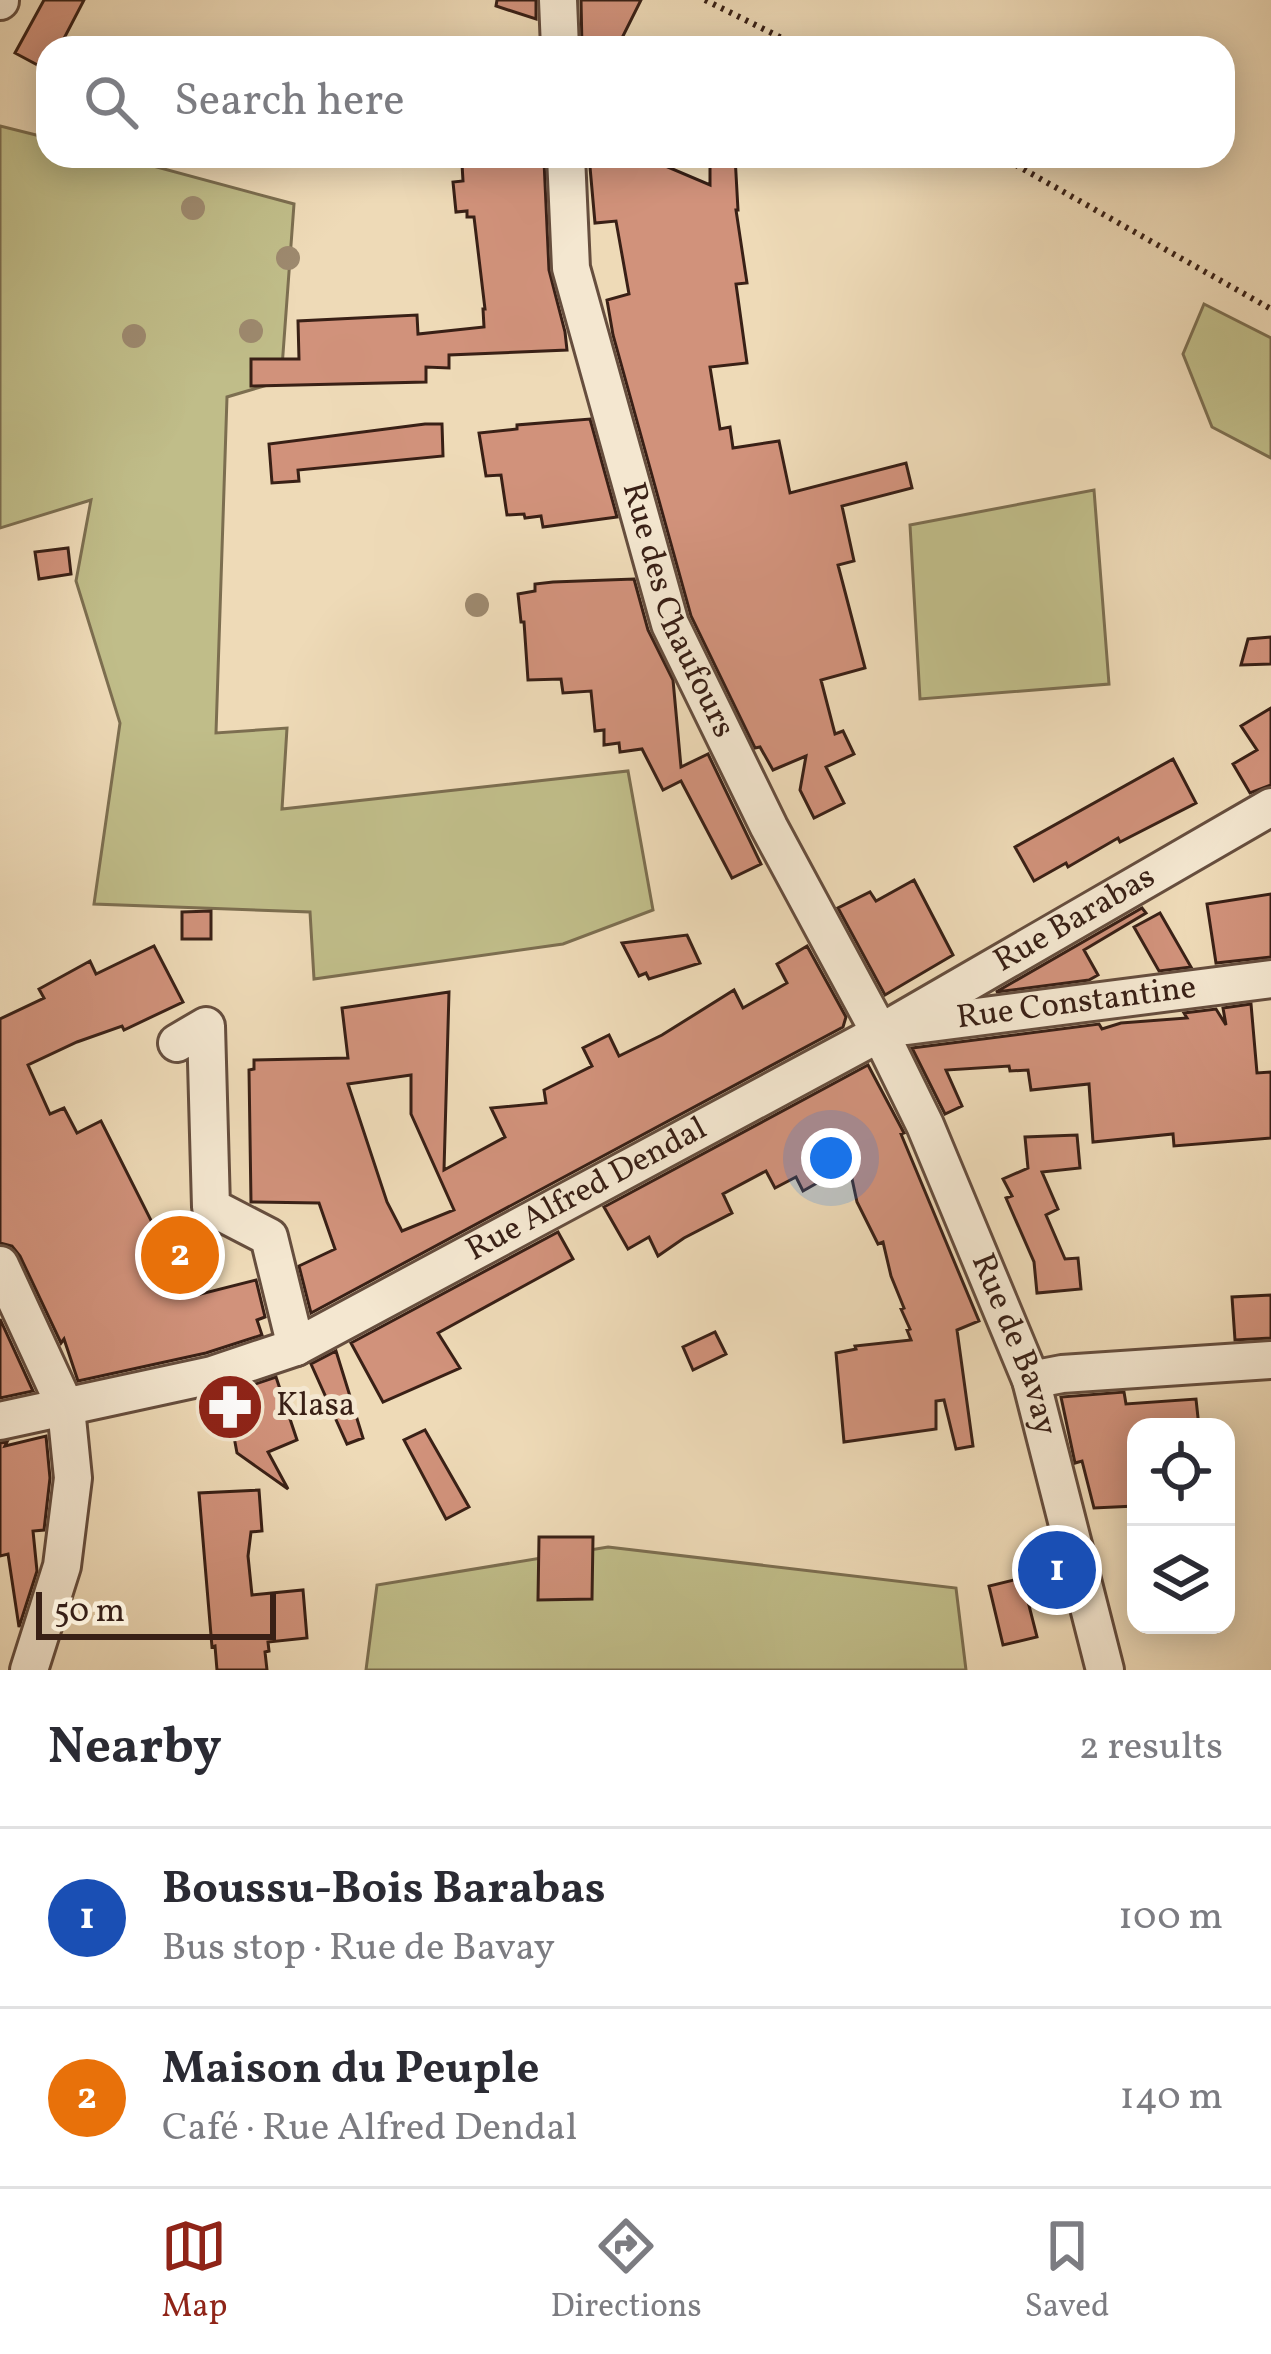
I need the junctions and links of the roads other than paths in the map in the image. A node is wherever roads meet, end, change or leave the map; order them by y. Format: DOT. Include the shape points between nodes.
graph roads {
  1 [pos="558,0"];
  2 [pos="560,36"];
  3 [pos="567,168"];
  4 [pos="1271,807"];
  5 [pos="1271,979"];
  6 [pos="880,1033"];
  7 [pos="177,1042"];
  8 [pos="0,1265"];
  9 [pos="296,1347"];
  10 [pos="1271,1360"];
  11 [pos="1031,1380"];
  12 [pos="66,1408"];
  13 [pos="0,1421"];
  14 [pos="29,1670"];
  15 [pos="1106,1670"];
  1 -- 2 [label="street"];
  3 -- 6 [label="street, Rue des Chaufours" via="571,268 670,624"];
  4 -- 6 [label="street, Rue Barabas"];
  5 -- 6 [label="street, Rue Constantine"];
  6 -- 9 [label="street, Rue Alfred Dendal"];
  6 -- 11 [label="street, Rue de Bavay"];
  7 -- 9 [label="street" via="206,1027 211,1208 269,1237"];
  8 -- 12 [label="street"];
  9 -- 12 [label="street, Rue Alfred Dendal"];
  10 -- 11 [label="street"];
  11 -- 15 [label="street, Rue de Bavay"];
  12 -- 13 [label="street, Rue Alfred Dendal"];
  12 -- 14 [label="street" via="73,1478 65,1547"];
}
